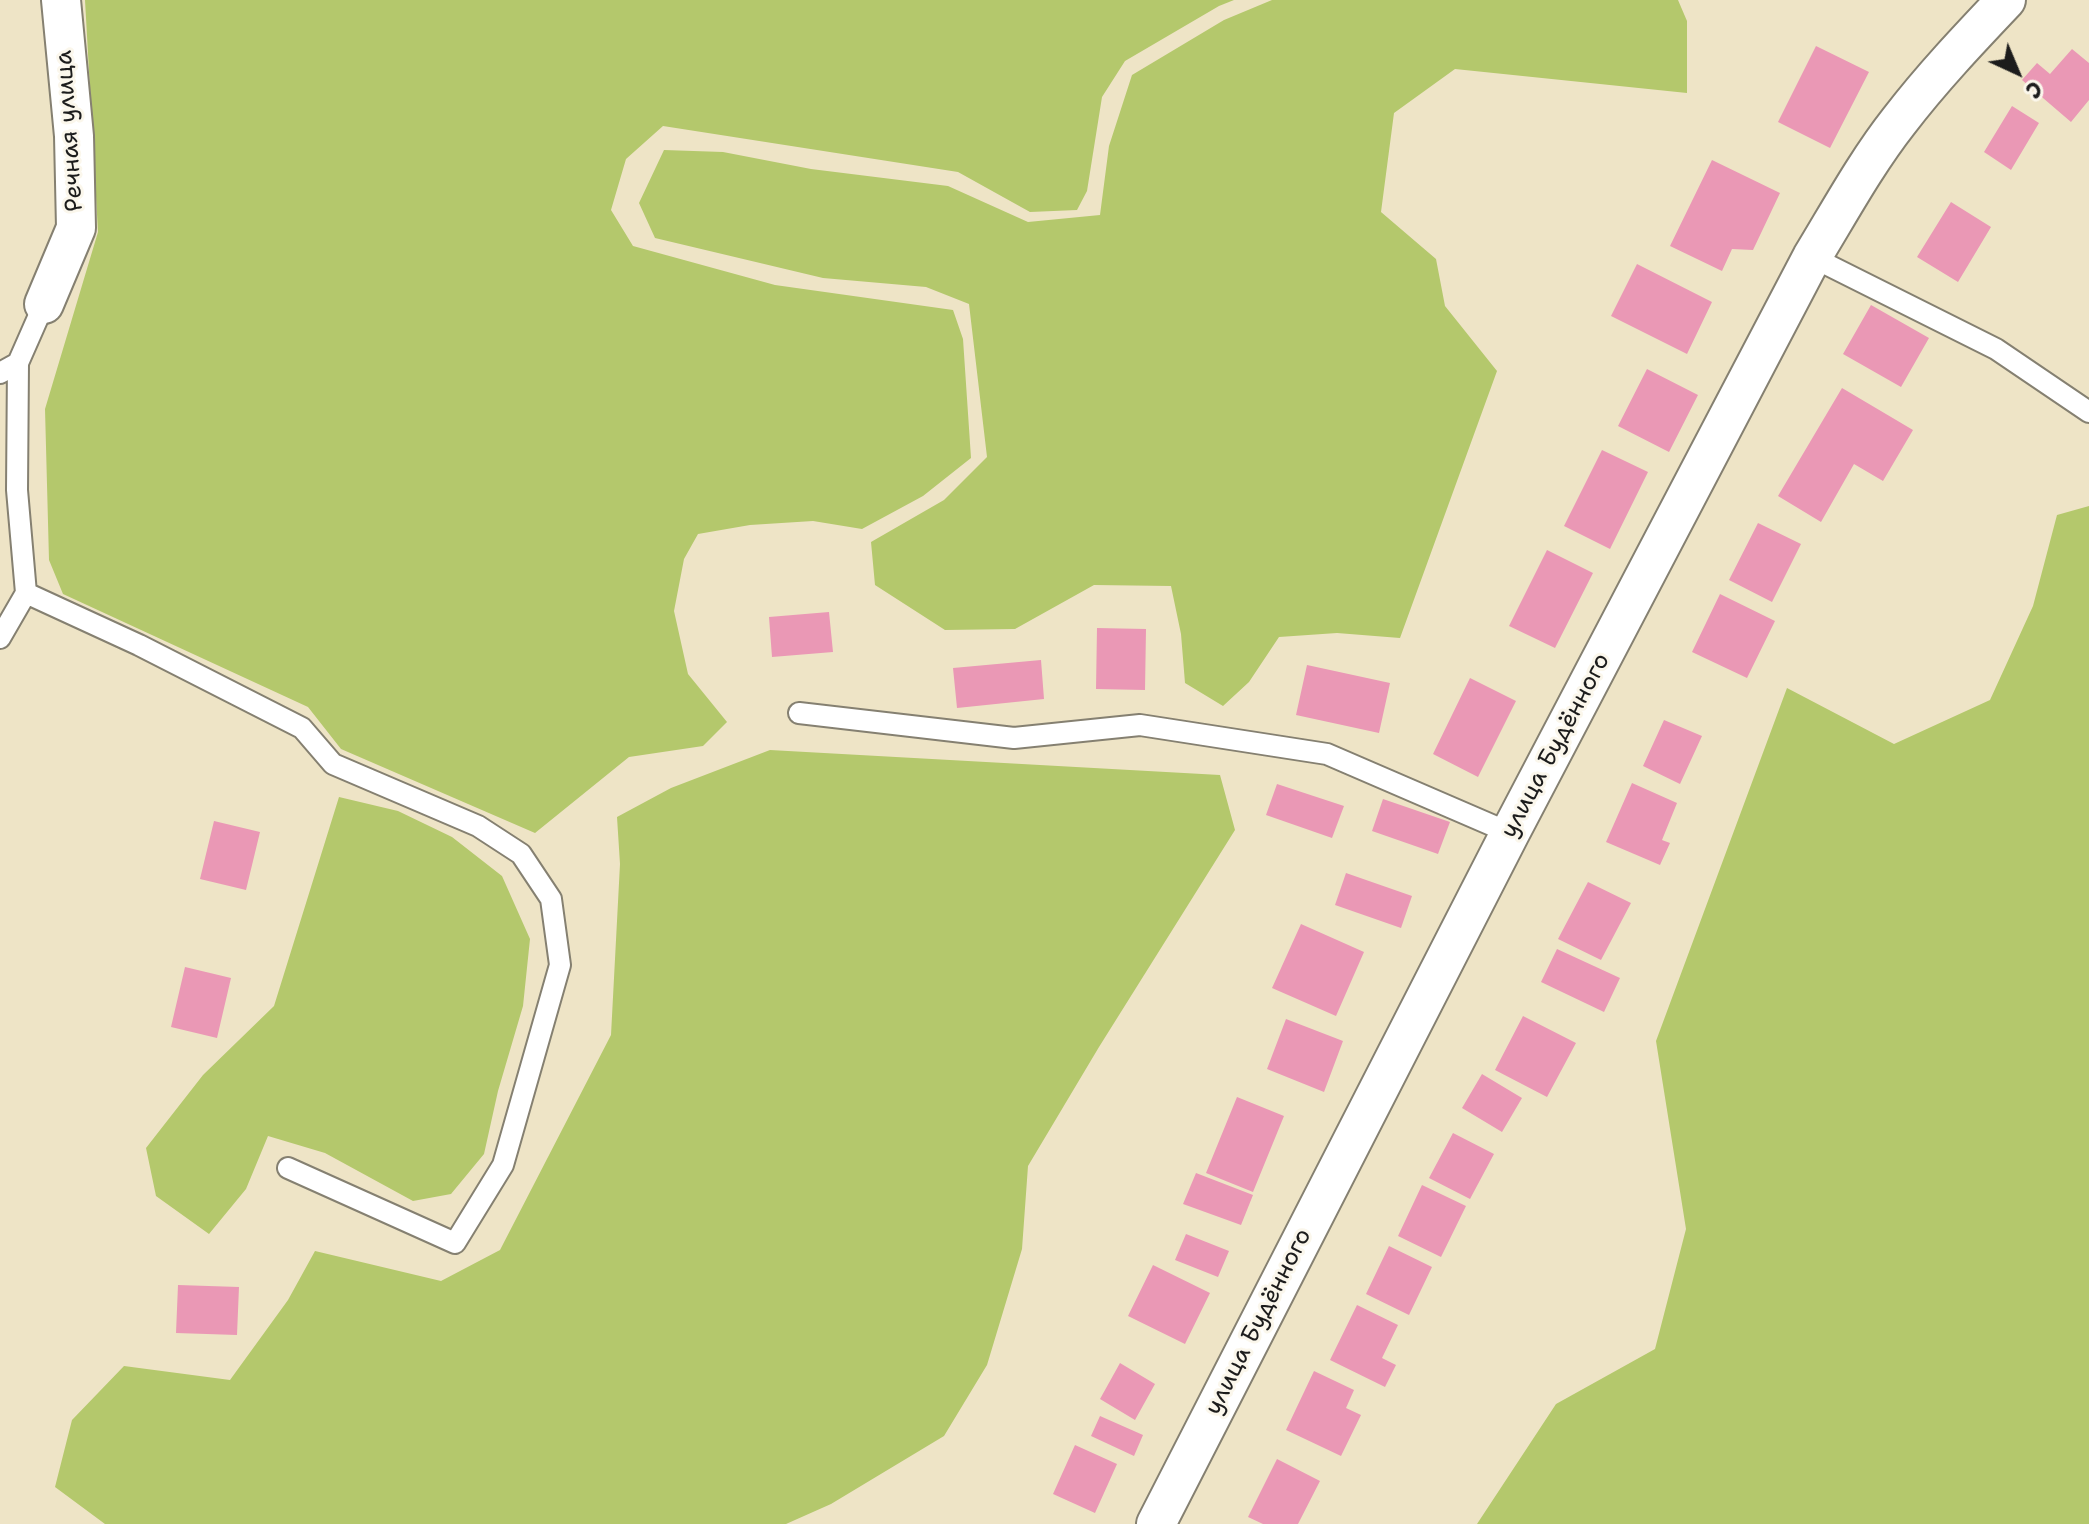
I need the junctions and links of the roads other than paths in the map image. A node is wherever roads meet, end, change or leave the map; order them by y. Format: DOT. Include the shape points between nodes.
graph roads {
  1 [pos="61,0"];
  2 [pos="2006,0"];
  3 [pos="1812,257"];
  4 [pos="44,304"];
  5 [pos="9,368"];
  6 [pos="2089,412"];
  7 [pos="26,593"];
  8 [pos="0,638"];
  9 [pos="799,713"];
  10 [pos="1510,833"];
  11 [pos="288,1168"];
  12 [pos="1156,1524"];
  1 -- 4 [label="street, Речная улица" via="74,136 76,228"];
  2 -- 3 [label="street, улица Будённого" via="1898,122"];
  3 -- 6 [label="lane" via="1996,349"];
  3 -- 10 [label="street, улица Будённого"];
  4 -- 5 [label="lane"];
  5 -- 7 [label="lane"];
  7 -- 8 [label="lane"];
  7 -- 11 [label="lane" via="302,728 333,764 478,826 521,854 551,899 560,965 503,1165 455,1243"];
  9 -- 10 [label="lane" via="1014,738 1140,725 1327,754"];
  10 -- 12 [label="street, улица Будённого"];
}
